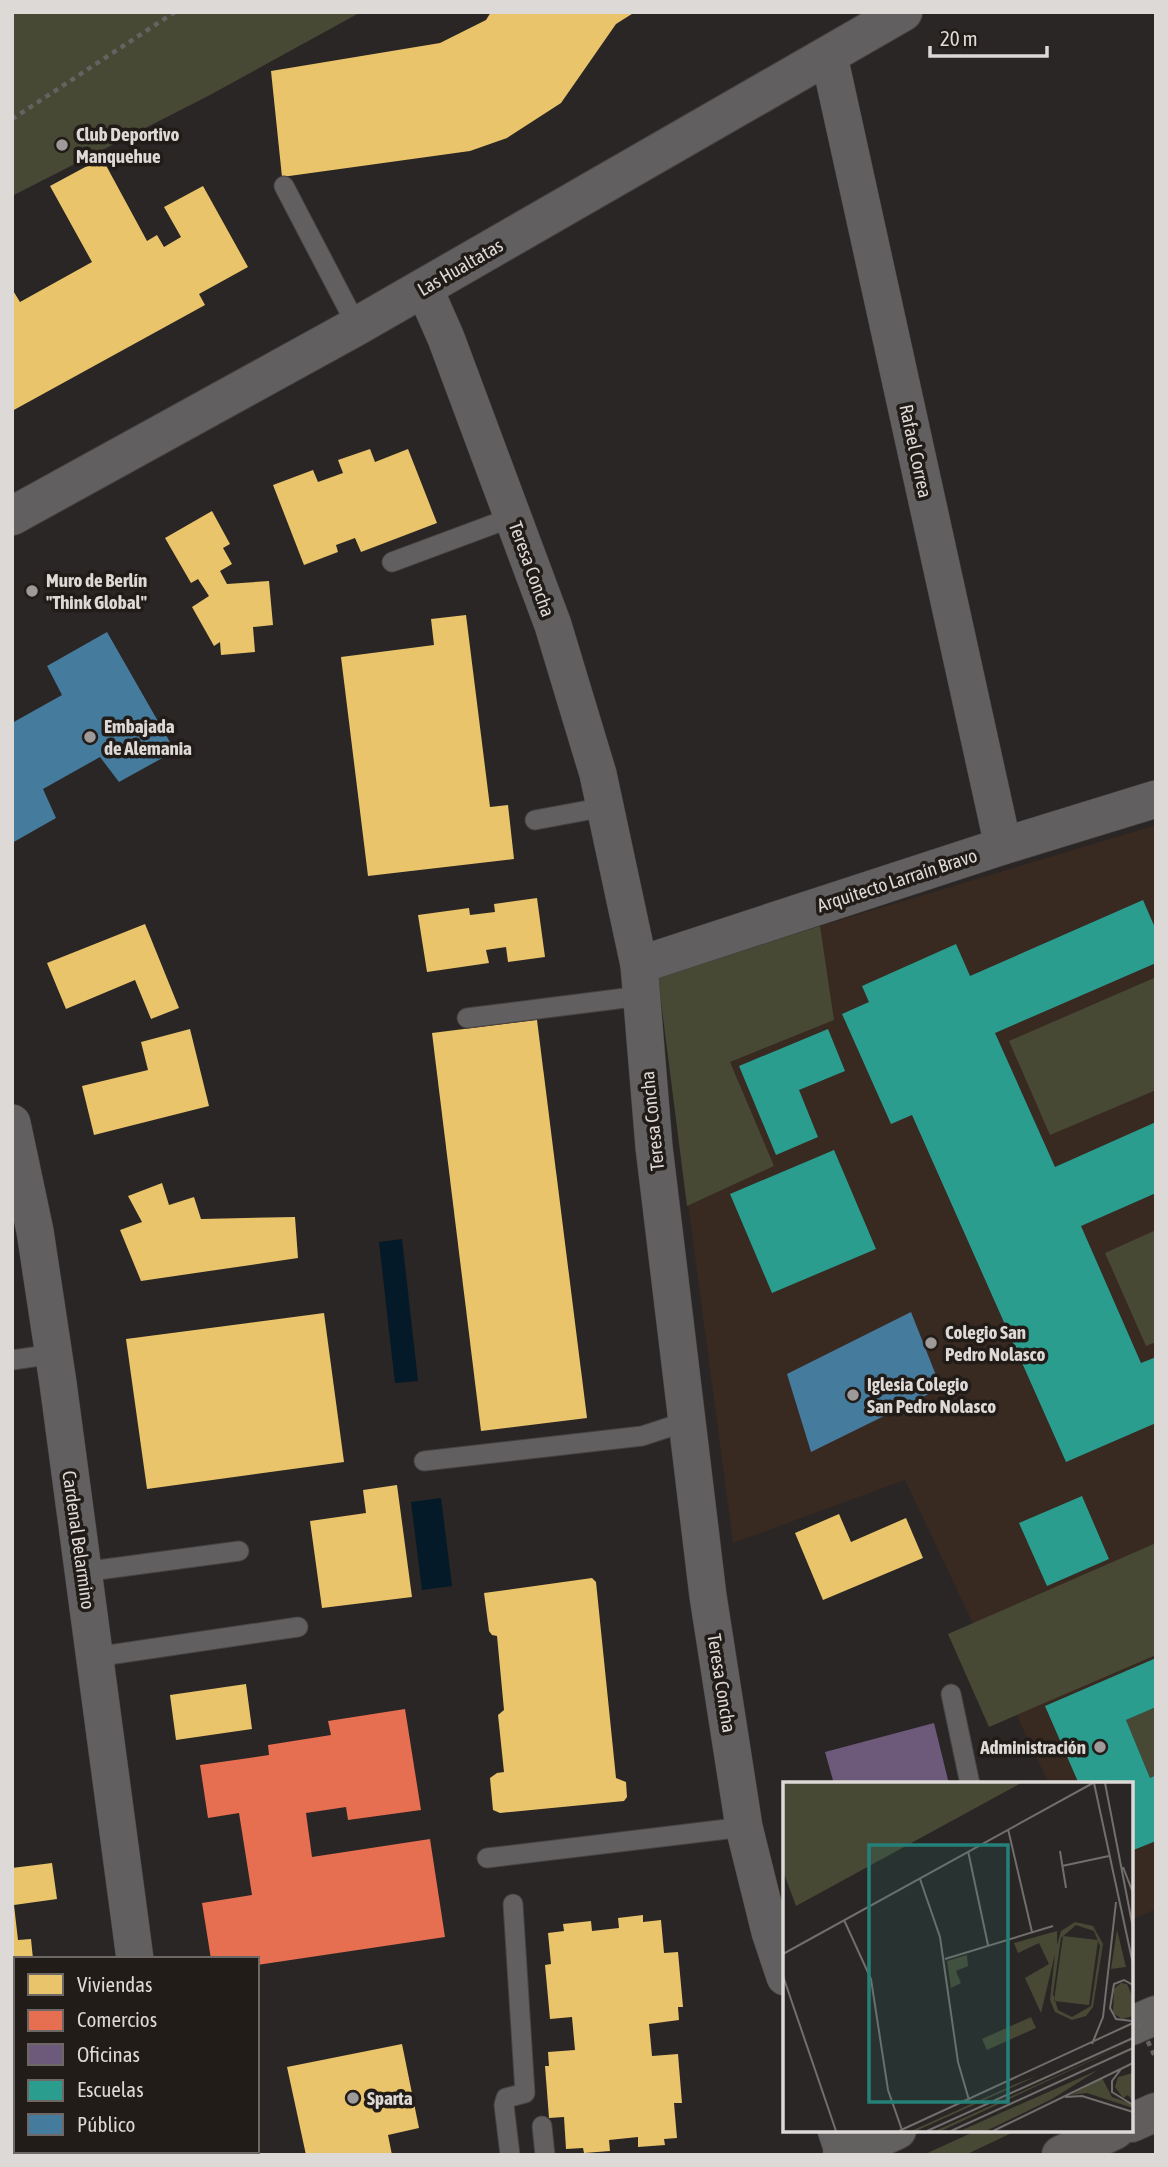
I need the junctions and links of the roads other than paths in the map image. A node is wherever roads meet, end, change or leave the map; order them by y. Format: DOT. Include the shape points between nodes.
graph roads {
  1 [pos="903,12"];
  2 [pos="829,56"];
  3 [pos="284,186"];
  4 [pos="424,288"];
  5 [pos="358,326"];
  6 [pos="12,516"];
  7 [pos="513,517"];
  8 [pos="392,562"];
  9 [pos="1156,799"];
  10 [pos="605,807"];
  11 [pos="535,820"];
  12 [pos="1003,846"];
  13 [pos="640,981"];
  14 [pos="467,1018"];
  15 [pos="12,1123"];
  16 [pos="54,1354"];
  17 [pos="12,1360"];
  18 [pos="688,1421"];
  19 [pos="424,1461"];
  20 [pos="240,1551"];
  21 [pos="83,1572"];
  22 [pos="298,1627"];
  23 [pos="95,1657"];
  24 [pos="950,1694"];
  25 [pos="970,1782"];
  26 [pos="744,1827"];
  27 [pos="487,1857"];
  28 [pos="513,1904"];
  29 [pos="135,1957"];
  30 [pos="783,1971"];
  31 [pos="1156,2015"];
  32 [pos="1133,2025"];
  33 [pos="1156,2112"];
  34 [pos="1133,2122"];
  35 [pos="542,2126"];
  36 [pos="890,2132"];
  37 [pos="1111,2132"];
  38 [pos="841,2146"];
  39 [pos="510,2155"];
  40 [pos="545,2155"];
  41 [pos="1061,2155"];
  1 -- 2 [label="street, Las Hualtatas"];
  2 -- 4 [label="street, Las Hualtatas"];
  2 -- 12 [label="street, Rafael Correa"];
  3 -- 5 [label="lane"];
  4 -- 5 [label="street, Las Hualtatas"];
  4 -- 7 [label="street, Teresa Concha"];
  5 -- 6 [label="street, Las Hualtatas"];
  7 -- 8 [label="lane"];
  7 -- 10 [label="street, Teresa Concha" via="553,625"];
  9 -- 12 [label="street, Arquitecto Larraín Bravo"];
  10 -- 11 [label="lane"];
  10 -- 13 [label="street, Teresa Concha"];
  12 -- 13 [label="street, Arquitecto Larraín Bravo"];
  13 -- 14 [label="lane"];
  13 -- 18 [label="street, Teresa Concha" via="654,1147"];
  15 -- 16 [label="street, Cardenal Belarmino"];
  16 -- 17 [label="lane"];
  16 -- 21 [label="street, Cardenal Belarmino"];
  18 -- 19 [label="lane" via="642,1436"];
  18 -- 26 [label="street, Teresa Concha" via="708,1596"];
  20 -- 21 [label="lane"];
  21 -- 23 [label="street, Cardenal Belarmino"];
  22 -- 23 [label="lane"];
  23 -- 29 [label="street, Cardenal Belarmino"];
  24 -- 25 [label="lane"];
  26 -- 27 [label="lane"];
  26 -- 30 [label="street, Teresa Concha"];
  28 -- 39 [label="lane" via="525,2093 506,2098"];
  31 -- 32 [label="main road"];
  33 -- 34 [label="highway"];
  35 -- 40 [label="lane"];
  36 -- 38 [label="main road"];
  37 -- 41 [label="highway"];
}
